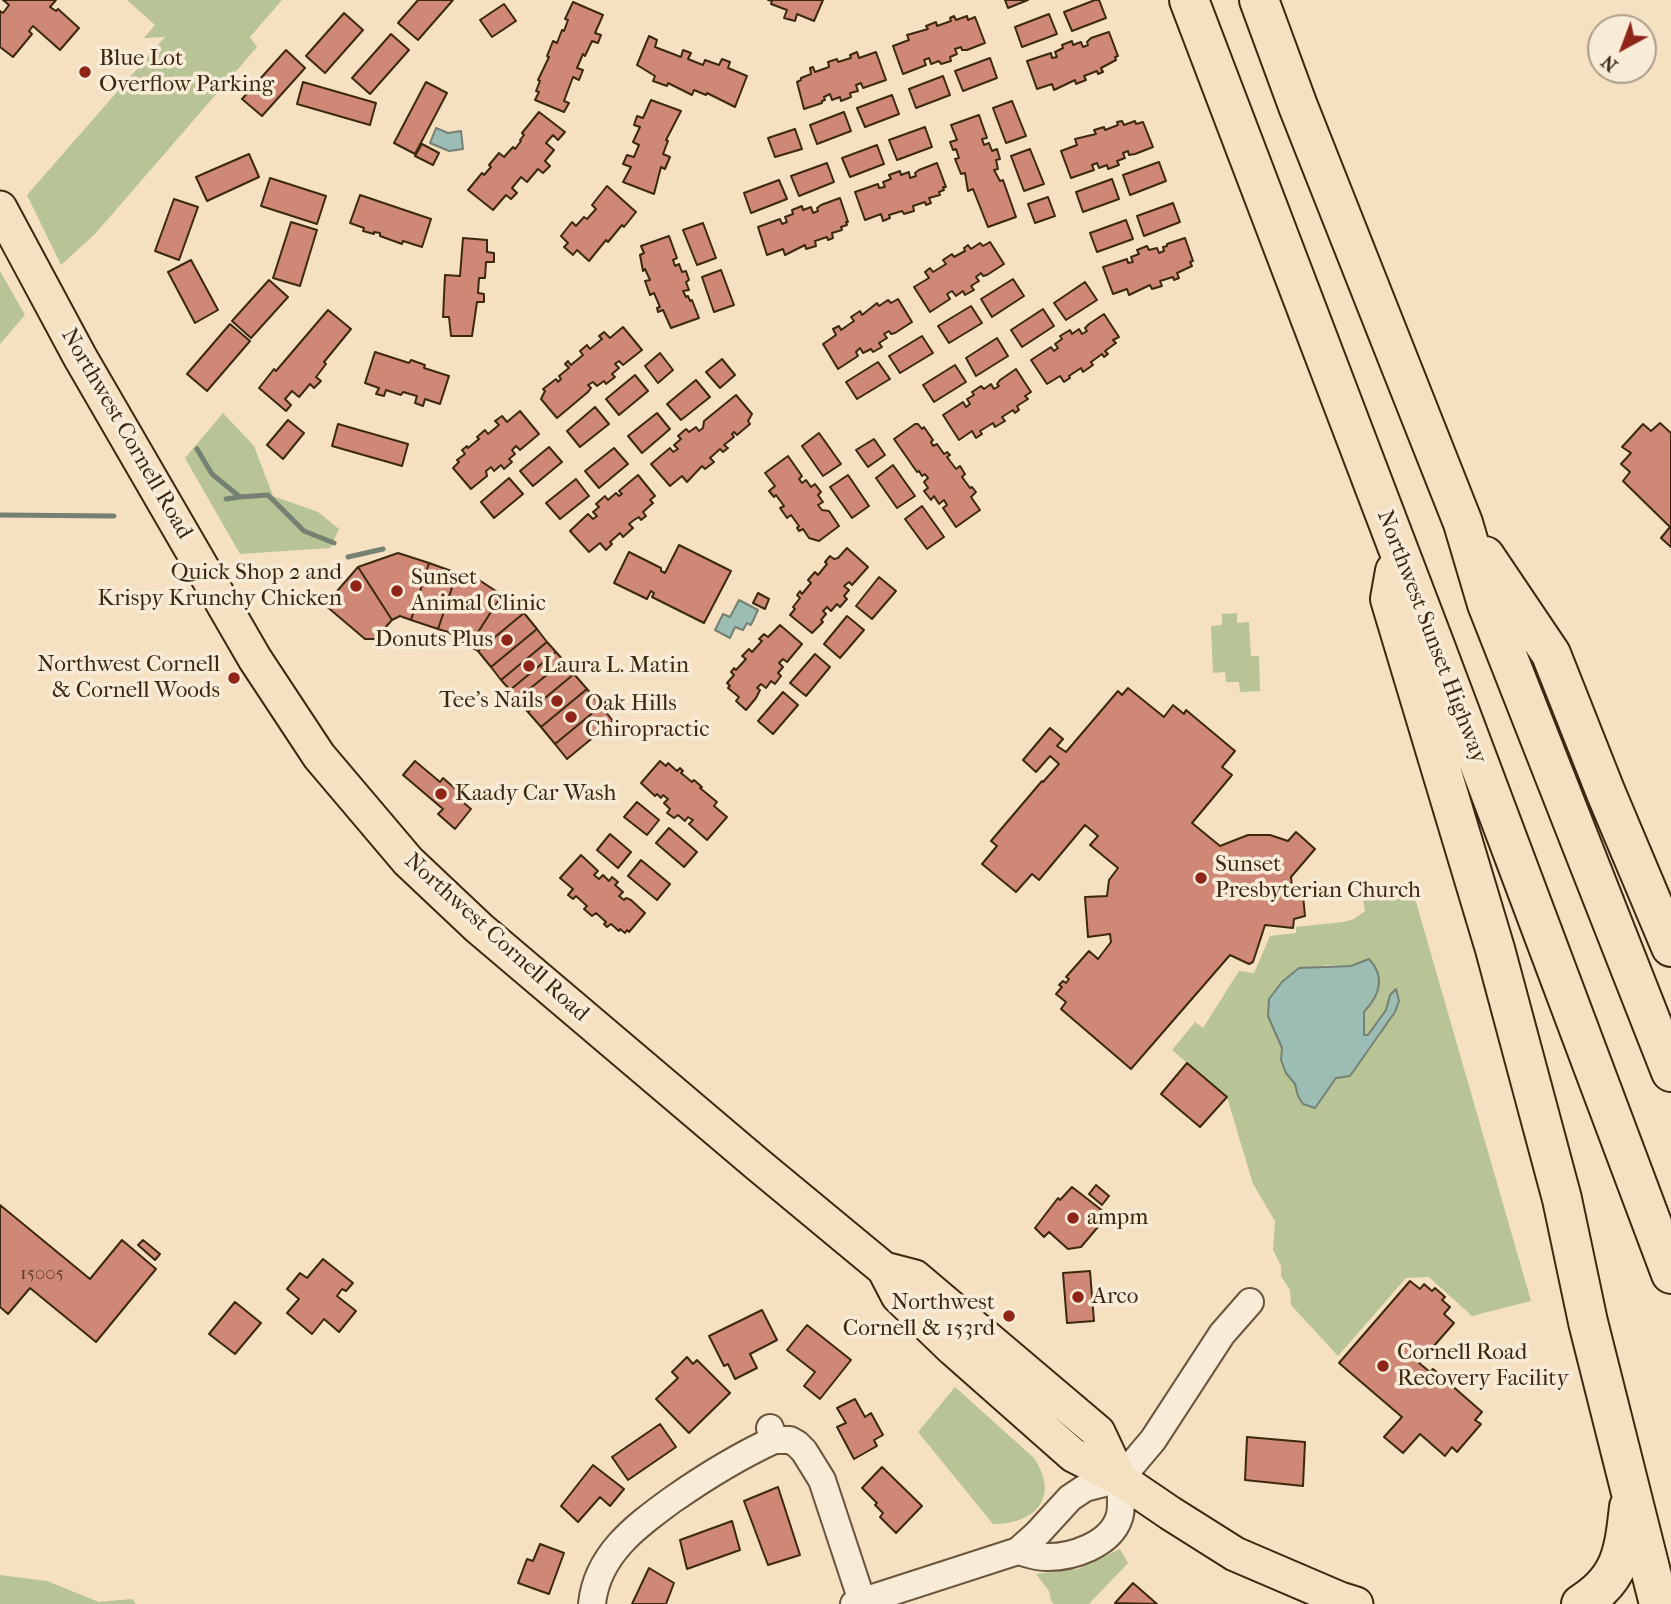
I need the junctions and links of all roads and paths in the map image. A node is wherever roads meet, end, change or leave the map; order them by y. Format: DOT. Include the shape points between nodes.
graph roads {
  1 [pos="1189,0"];
  2 [pos="1259,0"];
  3 [pos="0,208"];
  4 [pos="1463,523"];
  5 [pos="1399,552"];
  6 [pos="1671,947"];
  7 [pos="1671,1072"];
  8 [pos="1671,1275"];
  9 [pos="1250,1302"];
  10 [pos="1120,1479"];
  11 [pos="1630,1495"];
  12 [pos="1018,1551"];
  13 [pos="860,1603"];
  14 [pos="592,1604"];
  15 [pos="1356,1604"];
  16 [pos="1581,1604"];
  17 [pos="1659,1604"];
  1 -- 5 [label="highway, Northwest Sunset Highway"];
  2 -- 4 [label="highway"];
  3 -- 10 [label="main road, Northwest Cornell Road" via="255,659 348,793 446,898 884,1269 898,1296 1006,1397 1073,1455"];
  4 -- 6 [label="highway" via="1551,654"];
  4 -- 7 [label="highway" via="1487,604"];
  5 -- 8 [label="highway, Northwest Sunset Highway"];
  5 -- 11 [label="highway" via="1390,599 1555,1173"];
  9 -- 10 [label="street" via="1212,1349 1153,1440"];
  10 -- 12 [label="street" via="1085,1488 1070,1498"];
  10 -- 12 [label="street" via="1120,1517 1101,1540 1076,1553 1044,1558"];
  10 -- 15 [label="main road, Northwest Cornell Road" via="1235,1553"];
  11 -- 16 [label="highway" via="1620,1558 1611,1579"];
  11 -- 17 [label="highway"];
  12 -- 13 [label="street"];
  13 -- 14 [label="street" via="822,1480 797,1444 772,1434 635,1527 601,1571"];
}
